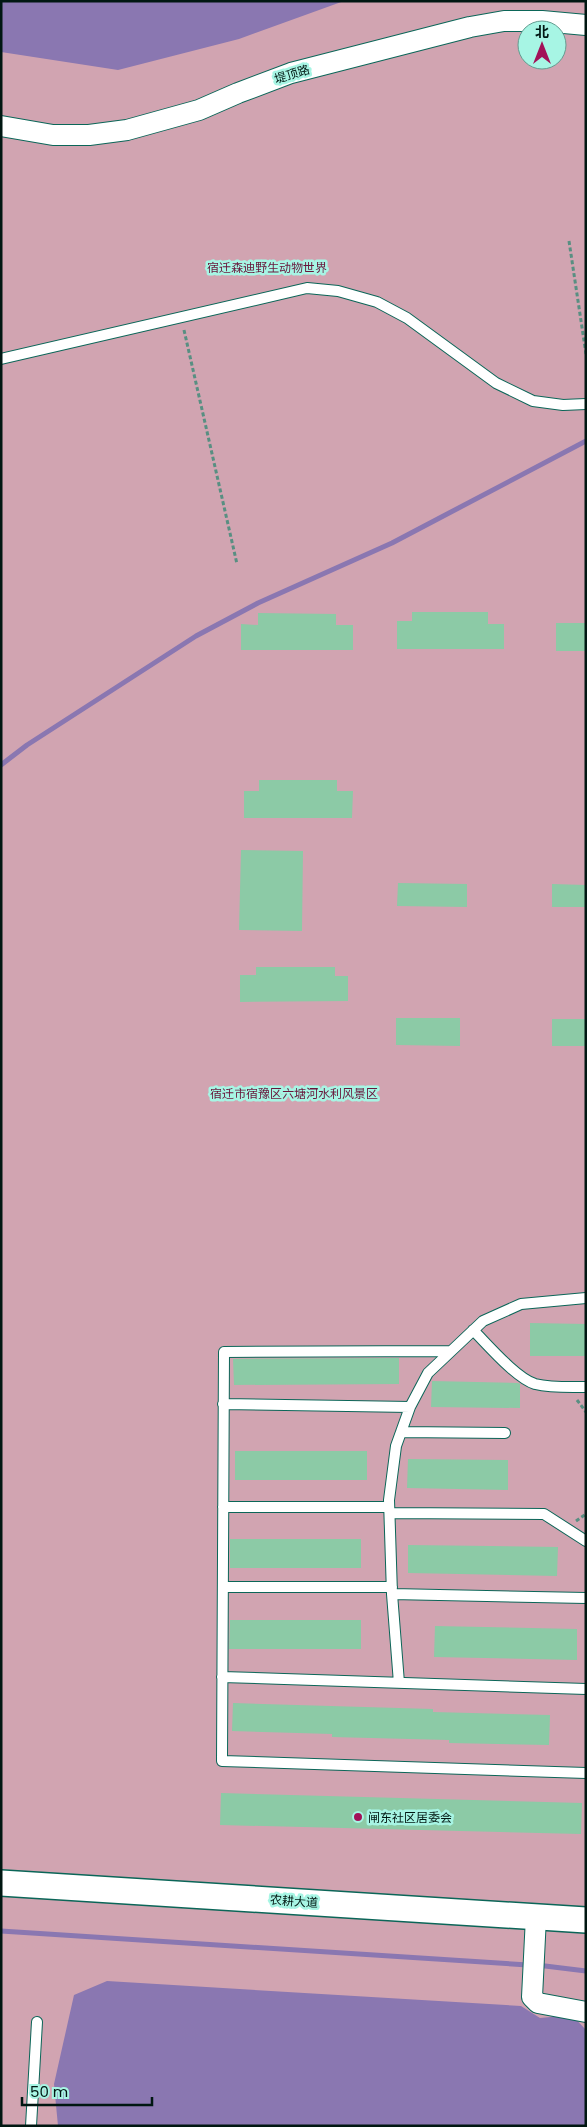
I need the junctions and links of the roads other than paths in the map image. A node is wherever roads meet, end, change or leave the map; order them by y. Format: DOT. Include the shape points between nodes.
graph roads {
  1 [pos="586,25"];
  2 [pos="1,126"];
  3 [pos="1,359"];
  4 [pos="586,404"];
  5 [pos="586,1298"];
  6 [pos="473,1330"];
  7 [pos="451,1351"];
  8 [pos="586,1387"];
  9 [pos="223,1404"];
  10 [pos="410,1407"];
  11 [pos="401,1432"];
  12 [pos="505,1433"];
  13 [pos="223,1507"];
  14 [pos="389,1510"];
  15 [pos="586,1541"];
  16 [pos="223,1587"];
  17 [pos="392,1590"];
  18 [pos="586,1598"];
  19 [pos="222,1677"];
  20 [pos="399,1683"];
  21 [pos="586,1690"];
  22 [pos="586,1773"];
  23 [pos="1,1883"];
  24 [pos="536,1917"];
  25 [pos="586,1920"];
  26 [pos="586,2012"];
  27 [pos="37,2022"];
  28 [pos="31,2126"];
  1 -- 2 [label="street, 堤顶路" via="504,21 470,27 290,73 200,110 128,130 53,135"];
  3 -- 4 [label="lane" via="307,288 338,291 376,302 407,318 496,383 533,401"];
  5 -- 6 [label="lane" via="522,1304 484,1321"];
  6 -- 7 [label="lane"];
  6 -- 8 [label="lane" via="498,1356 533,1383 552,1387"];
  7 -- 9 [label="lane" via="224,1352"];
  7 -- 10 [label="lane" via="428,1374"];
  9 -- 10 [label="lane"];
  9 -- 13 [label="lane"];
  10 -- 11 [label="lane"];
  11 -- 12 [label="lane"];
  11 -- 14 [label="lane" via="396,1446"];
  13 -- 14 [label="lane"];
  13 -- 16 [label="lane"];
  14 -- 15 [label="lane" via="544,1514"];
  14 -- 17 [label="lane"];
  16 -- 17 [label="lane"];
  16 -- 19 [label="lane"];
  17 -- 18 [label="lane"];
  17 -- 20 [label="lane"];
  19 -- 20 [label="lane"];
  19 -- 22 [label="lane" via="222,1761"];
  20 -- 21 [label="lane"];
  23 -- 24 [label="street, 农耕大道"];
  24 -- 25 [label="street, 农耕大道"];
  24 -- 26 [label="street" via="532,1997 538,2004"];
  27 -- 28 [label="lane"];
}
